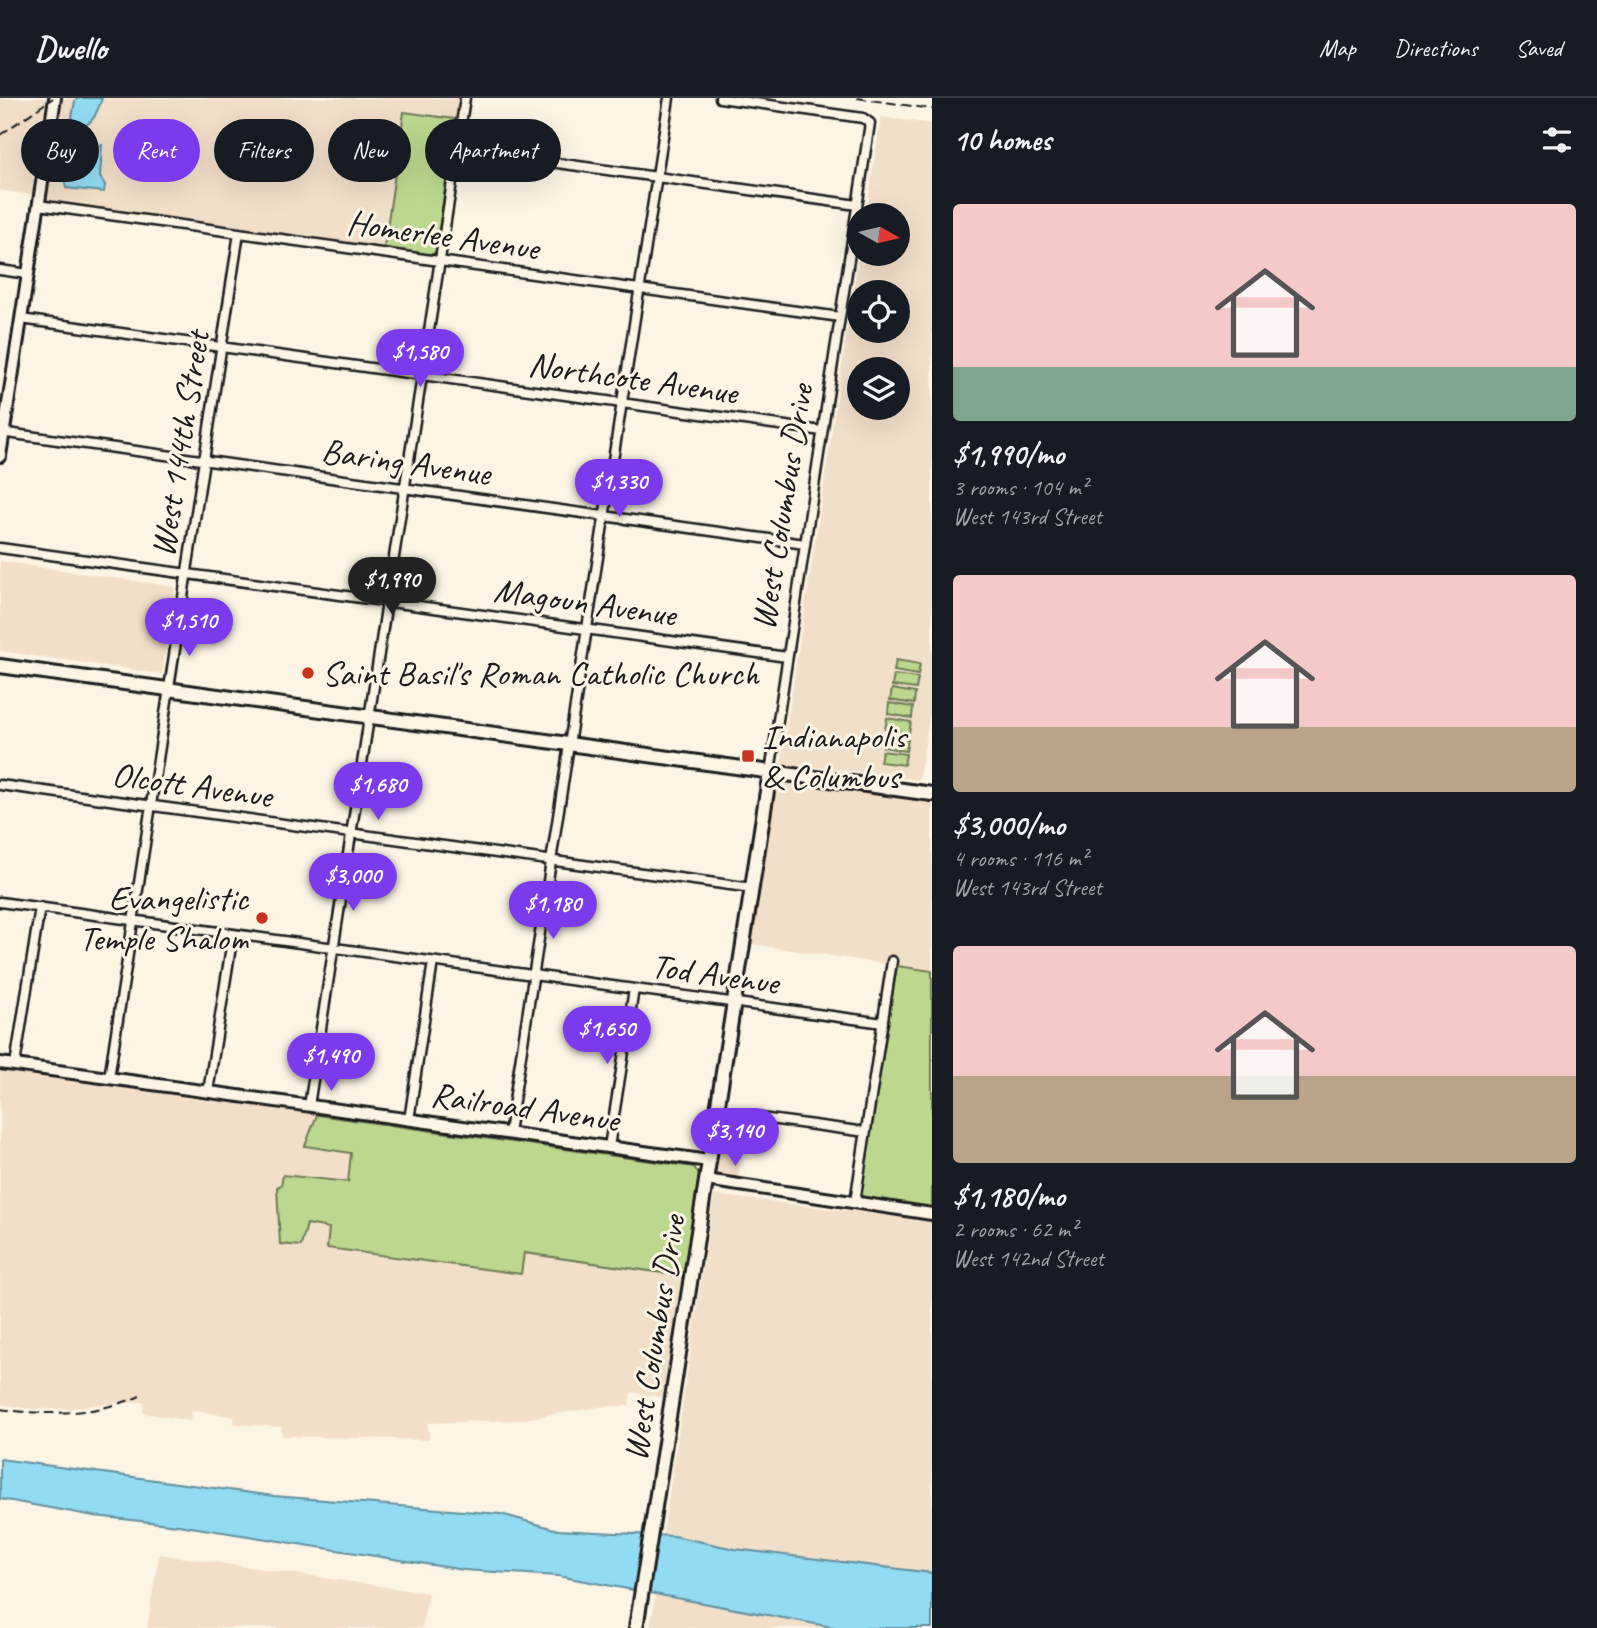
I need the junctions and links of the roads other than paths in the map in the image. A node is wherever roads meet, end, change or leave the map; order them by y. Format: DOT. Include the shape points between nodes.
graph roads {
  1 [pos="55,98"];
  2 [pos="465,98"];
  3 [pos="669,98"];
  4 [pos="720,98"];
  5 [pos="462,119"];
  6 [pos="561,164"];
  7 [pos="657,177"];
  8 [pos="452,182"];
  9 [pos="857,203"];
  10 [pos="847,204"];
  11 [pos="38,205"];
  12 [pos="239,233"];
  13 [pos="440,261"];
  14 [pos="848,266"];
  15 [pos="0,270"];
  16 [pos="28,274"];
  17 [pos="639,289"];
  18 [pos="840,317"];
  19 [pos="21,319"];
  20 [pos="221,346"];
  21 [pos="422,375"];
  22 [pos="622,402"];
  23 [pos="822,431"];
  24 [pos="2,432"];
  25 [pos="0,456"];
  26 [pos="204,461"];
  27 [pos="404,488"];
  28 [pos="605,516"];
  29 [pos="805,544"];
  30 [pos="0,548"];
  31 [pos="187,574"];
  32 [pos="387,602"];
  33 [pos="587,629"];
  34 [pos="787,657"];
  35 [pos="0,666"];
  36 [pos="169,689"];
  37 [pos="369,717"];
  38 [pos="569,744"];
  39 [pos="770,772"];
  40 [pos="0,785"];
  41 [pos="932,794"];
  42 [pos="151,805"];
  43 [pos="351,833"];
  44 [pos="551,861"];
  45 [pos="752,888"];
  46 [pos="0,902"];
  47 [pos="40,907"];
  48 [pos="133,920"];
  49 [pos="233,934"];
  50 [pos="333,948"];
  51 [pos="892,961"];
  52 [pos="433,962"];
  53 [pos="533,975"];
  54 [pos="634,989"];
  55 [pos="734,1003"];
  56 [pos="883,1023"];
  57 [pos="0,1063"];
  58 [pos="15,1065"];
  59 [pos="109,1078"];
  60 [pos="208,1092"];
  61 [pos="309,1106"];
  62 [pos="717,1112"];
  63 [pos="409,1119"];
  64 [pos="866,1132"];
  65 [pos="509,1133"];
  66 [pos="609,1147"];
  67 [pos="709,1161"];
  68 [pos="706,1180"];
  69 [pos="855,1202"];
  70 [pos="932,1214"];
  71 [pos="636,1628"];
  1 -- 11 [label="street"];
  2 -- 5 [label="street"];
  3 -- 7 [label="street"];
  4 -- 9 [label="street, West Columbus Drive" via="863,118 870,124"];
  6 -- 7 [label="street"];
  7 -- 10 [label="street"];
  7 -- 17 [label="street"];
  8 -- 13 [label="street"];
  11 -- 12 [label="street, Homerlee Avenue"];
  11 -- 16 [label="street"];
  12 -- 13 [label="street, Homerlee Avenue"];
  12 -- 20 [label="street, West 144th Street"];
  13 -- 17 [label="street, Homerlee Avenue"];
  13 -- 21 [label="street"];
  14 -- 18 [label="street, West Columbus Drive"];
  15 -- 16 [label="street"];
  16 -- 19 [label="street"];
  17 -- 18 [label="street, Homerlee Avenue"];
  17 -- 22 [label="street"];
  18 -- 23 [label="street, West Columbus Drive"];
  19 -- 20 [label="street, Northcote Avenue"];
  19 -- 24 [label="street"];
  20 -- 21 [label="street, Northcote Avenue"];
  20 -- 26 [label="street, West 144th Street"];
  21 -- 22 [label="street, Northcote Avenue"];
  21 -- 27 [label="street"];
  22 -- 23 [label="street, Northcote Avenue"];
  22 -- 28 [label="street"];
  23 -- 29 [label="street, West Columbus Drive"];
  24 -- 25 [label="street"];
  24 -- 26 [label="street, Baring Avenue"];
  26 -- 27 [label="street, Baring Avenue"];
  26 -- 31 [label="street, West 144th Street"];
  27 -- 28 [label="street, Baring Avenue"];
  27 -- 32 [label="street"];
  28 -- 29 [label="street, Baring Avenue"];
  28 -- 33 [label="street"];
  29 -- 34 [label="street, West Columbus Drive"];
  30 -- 31 [label="street, Magoun Avenue"];
  31 -- 32 [label="street, Magoun Avenue"];
  31 -- 36 [label="street, West 144th Street"];
  32 -- 33 [label="street, Magoun Avenue"];
  32 -- 37 [label="street"];
  33 -- 34 [label="street, Magoun Avenue"];
  33 -- 38 [label="street"];
  34 -- 39 [label="street, West Columbus Drive"];
  35 -- 36 [label="main road"];
  36 -- 37 [label="main road"];
  36 -- 42 [label="street, West 144th Street"];
  37 -- 38 [label="main road"];
  37 -- 43 [label="street"];
  38 -- 39 [label="main road"];
  38 -- 44 [label="street"];
  39 -- 41 [label="main road"];
  39 -- 45 [label="main road, West Columbus Drive"];
  40 -- 42 [label="street, Olcott Avenue"];
  42 -- 43 [label="street, Olcott Avenue"];
  42 -- 48 [label="street, West 144th Street"];
  43 -- 44 [label="street, Olcott Avenue"];
  43 -- 50 [label="street"];
  44 -- 45 [label="street, Olcott Avenue"];
  44 -- 53 [label="street"];
  45 -- 55 [label="main road, West Columbus Drive"];
  46 -- 47 [label="street, Tod Avenue"];
  47 -- 48 [label="street, Tod Avenue"];
  47 -- 58 [label="street"];
  48 -- 49 [label="street, Tod Avenue"];
  48 -- 59 [label="street, West 144th Street"];
  49 -- 50 [label="street, Tod Avenue"];
  49 -- 60 [label="street"];
  50 -- 52 [label="street, Tod Avenue"];
  50 -- 61 [label="street"];
  51 -- 56 [label="street"];
  52 -- 53 [label="street, Tod Avenue"];
  52 -- 63 [label="street"];
  53 -- 54 [label="street, Tod Avenue"];
  53 -- 65 [label="street"];
  54 -- 55 [label="street, Tod Avenue"];
  54 -- 66 [label="street"];
  55 -- 56 [label="street, Tod Avenue"];
  55 -- 62 [label="main road, West Columbus Drive"];
  56 -- 64 [label="street"];
  57 -- 58 [label="street, Railroad Avenue"];
  58 -- 59 [label="street, Railroad Avenue"];
  59 -- 60 [label="street, Railroad Avenue"];
  60 -- 61 [label="street, Railroad Avenue"];
  61 -- 63 [label="street, Railroad Avenue"];
  62 -- 64 [label="street"];
  62 -- 67 [label="main road, West Columbus Drive"];
  63 -- 65 [label="street, Railroad Avenue"];
  64 -- 69 [label="street"];
  65 -- 66 [label="street, Railroad Avenue"];
  66 -- 67 [label="street, Railroad Avenue"];
  67 -- 68 [label="main road, West Columbus Drive"];
  68 -- 69 [label="street"];
  68 -- 71 [label="main road, West Columbus Drive"];
  69 -- 70 [label="street"];
}
